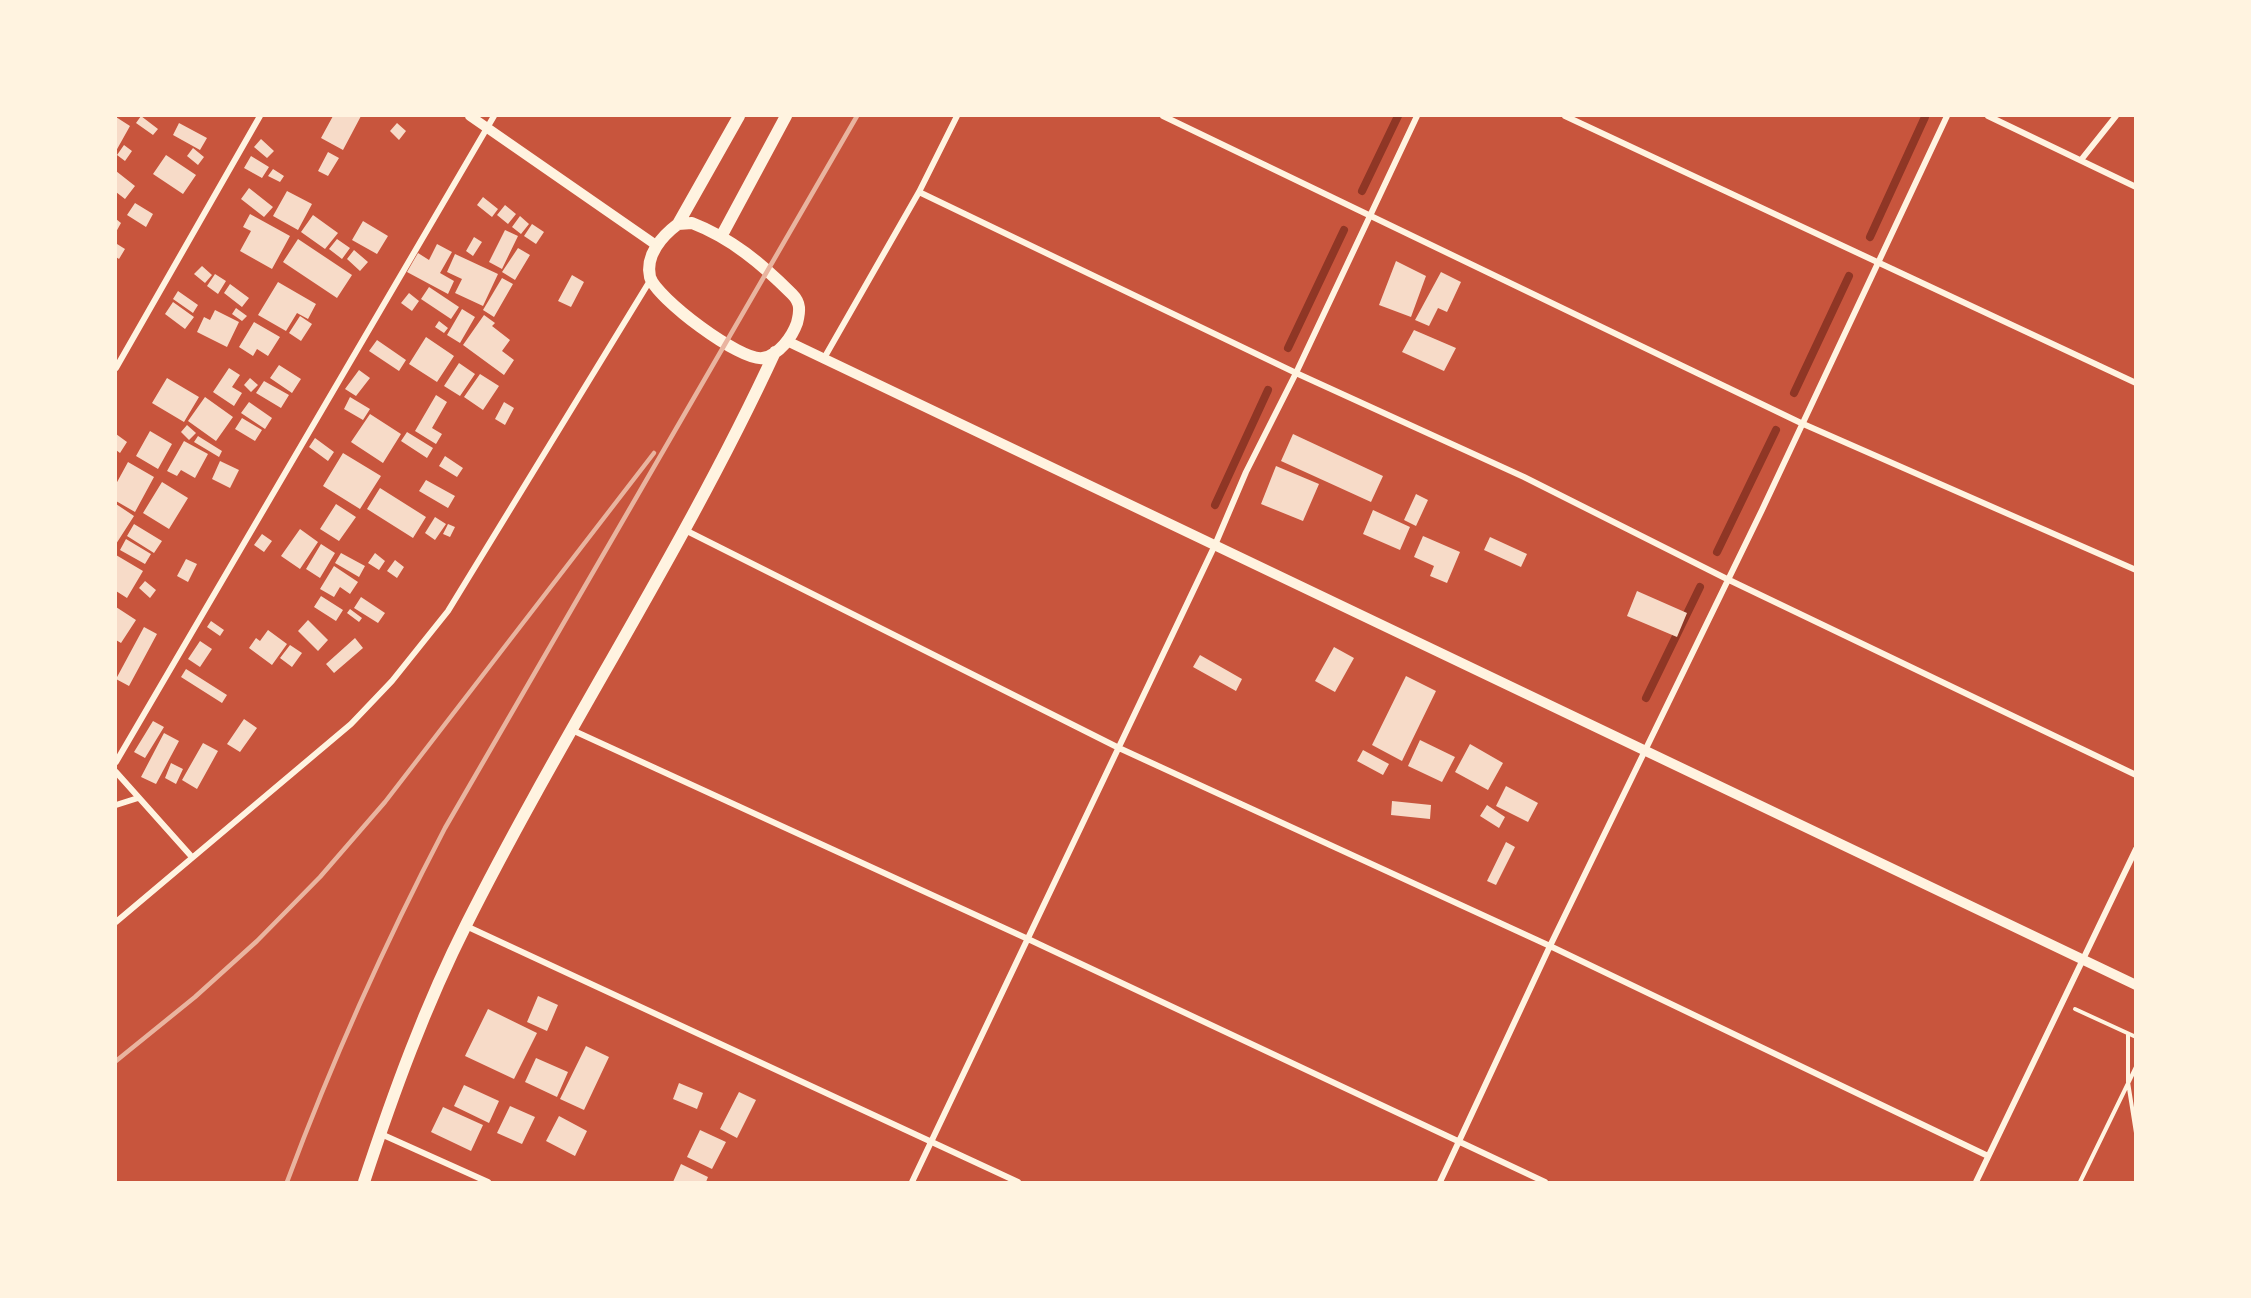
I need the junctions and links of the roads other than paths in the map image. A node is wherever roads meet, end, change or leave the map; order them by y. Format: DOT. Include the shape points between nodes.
graph roads {
  1 [pos="260,116"];
  2 [pos="470,116"];
  3 [pos="494,116"];
  4 [pos="739,116"];
  5 [pos="786,116"];
  6 [pos="957,116"];
  7 [pos="1163,116"];
  8 [pos="1417,116"];
  9 [pos="1565,116"];
  10 [pos="1947,116"];
  11 [pos="1988,116"];
  12 [pos="2116,116"];
  13 [pos="487,128"];
  14 [pos="2081,160"];
  15 [pos="2136,187"];
  16 [pos="919,192"];
  17 [pos="1370,217"];
  18 [pos="678,224"];
  19 [pos="722,235"];
  20 [pos="656,245"];
  21 [pos="1879,261"];
  22 [pos="651,279"];
  23 [pos="787,341"];
  24 [pos="775,352"];
  25 [pos="823,360"];
  26 [pos="116,368"];
  27 [pos="1296,372"];
  28 [pos="2136,383"];
  29 [pos="1801,423"];
  30 [pos="685,530"];
  31 [pos="1215,545"];
  32 [pos="2136,570"];
  33 [pos="1727,579"];
  34 [pos="572,730"];
  35 [pos="1119,748"];
  36 [pos="1645,751"];
  37 [pos="116,762"];
  38 [pos="116,772"];
  39 [pos="2136,775"];
  40 [pos="138,798"];
  41 [pos="116,805"];
  42 [pos="2136,849"];
  43 [pos="191,856"];
  44 [pos="116,922"];
  45 [pos="466,926"];
  46 [pos="1028,939"];
  47 [pos="1550,946"];
  48 [pos="2083,961"];
  49 [pos="2136,985"];
  50 [pos="380,1133"];
  51 [pos="931,1142"];
  52 [pos="1458,1143"];
  53 [pos="1988,1156"];
  54 [pos="364,1182"];
  55 [pos="488,1182"];
  56 [pos="912,1182"];
  57 [pos="1018,1182"];
  58 [pos="1440,1182"];
  59 [pos="1545,1182"];
  60 [pos="1976,1182"];
  1 -- 26 [label="street"];
  2 -- 13 [label="street"];
  3 -- 13 [label="street"];
  4 -- 18 [label="main road"];
  5 -- 19 [label="main road"];
  6 -- 16 [label="street"];
  7 -- 17 [label="street"];
  8 -- 17 [label="street"];
  9 -- 21 [label="street"];
  10 -- 21 [label="street"];
  11 -- 14 [label="street"];
  12 -- 14 [label="street"];
  13 -- 20 [label="street"];
  13 -- 37 [label="street"];
  14 -- 15 [label="street"];
  16 -- 25 [label="street"];
  16 -- 27 [label="street"];
  17 -- 27 [label="street"];
  17 -- 29 [label="street"];
  18 -- 19 [label="main road" via="692,223"];
  18 -- 20 [label="main road"];
  19 -- 23 [label="main road" via="768,270 798,300 799,314"];
  20 -- 22 [label="main road" via="649,267"];
  21 -- 28 [label="street"];
  21 -- 29 [label="street"];
  22 -- 24 [label="main road" via="668,301 726,344 751,357 763,358"];
  22 -- 43 [label="street" via="434,629 351,724"];
  23 -- 24 [label="main road"];
  23 -- 25 [label="street"];
  24 -- 30 [label="main road"];
  25 -- 31 [label="street"];
  27 -- 31 [label="street"];
  27 -- 33 [label="street" via="1524,477"];
  29 -- 32 [label="street"];
  29 -- 33 [label="street"];
  30 -- 34 [label="main road"];
  30 -- 35 [label="street"];
  31 -- 35 [label="street"];
  31 -- 36 [label="street"];
  33 -- 36 [label="street"];
  33 -- 39 [label="street"];
  34 -- 45 [label="main road"];
  34 -- 46 [label="street"];
  35 -- 46 [label="street"];
  35 -- 47 [label="street"];
  36 -- 47 [label="street"];
  36 -- 48 [label="street"];
  38 -- 40 [label="street"];
  40 -- 41 [label="street"];
  40 -- 43 [label="street"];
  42 -- 48 [label="street"];
  43 -- 44 [label="street"];
  45 -- 50 [label="main road" via="404,1066"];
  45 -- 51 [label="street"];
  46 -- 51 [label="street"];
  46 -- 52 [label="street"];
  47 -- 52 [label="street"];
  47 -- 53 [label="street"];
  48 -- 49 [label="street"];
  48 -- 53 [label="street"];
  50 -- 54 [label="main road"];
  50 -- 55 [label="street"];
  51 -- 56 [label="street"];
  51 -- 57 [label="street"];
  52 -- 58 [label="street"];
  52 -- 59 [label="street"];
  53 -- 60 [label="street"];
}
